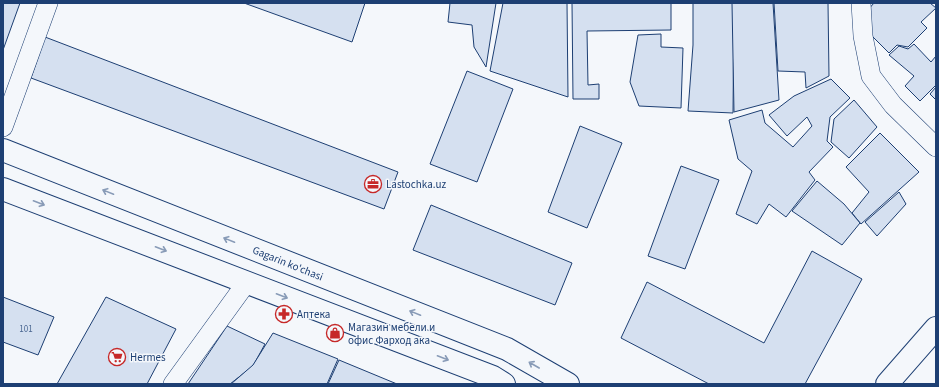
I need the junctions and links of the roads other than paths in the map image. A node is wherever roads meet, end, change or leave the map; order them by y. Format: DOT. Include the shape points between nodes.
graph roads {
  1 [pos="48,3"];
  2 [pos="861,3"];
  3 [pos="3,127"];
  4 [pos="936,147"];
  5 [pos="3,150"];
  6 [pos="3,190"];
  7 [pos="247,282"];
  8 [pos="936,328"];
  9 [pos="173,384"];
  10 [pos="504,384"];
  11 [pos="568,384"];
  12 [pos="887,384"];
  1 -- 3 [label="street"];
  2 -- 4 [label="street" via="863,36 871,76 893,105"];
  11 -- 5 [label="main road, Gagarin ko'chasi, one-way" via="507,349"];
  6 -- 7 [label="main road, one-way"];
  7 -- 9 [label="street"];
  7 -- 10 [label="main road, one-way" via="493,377"];
  8 -- 12 [label="main road"];
}
